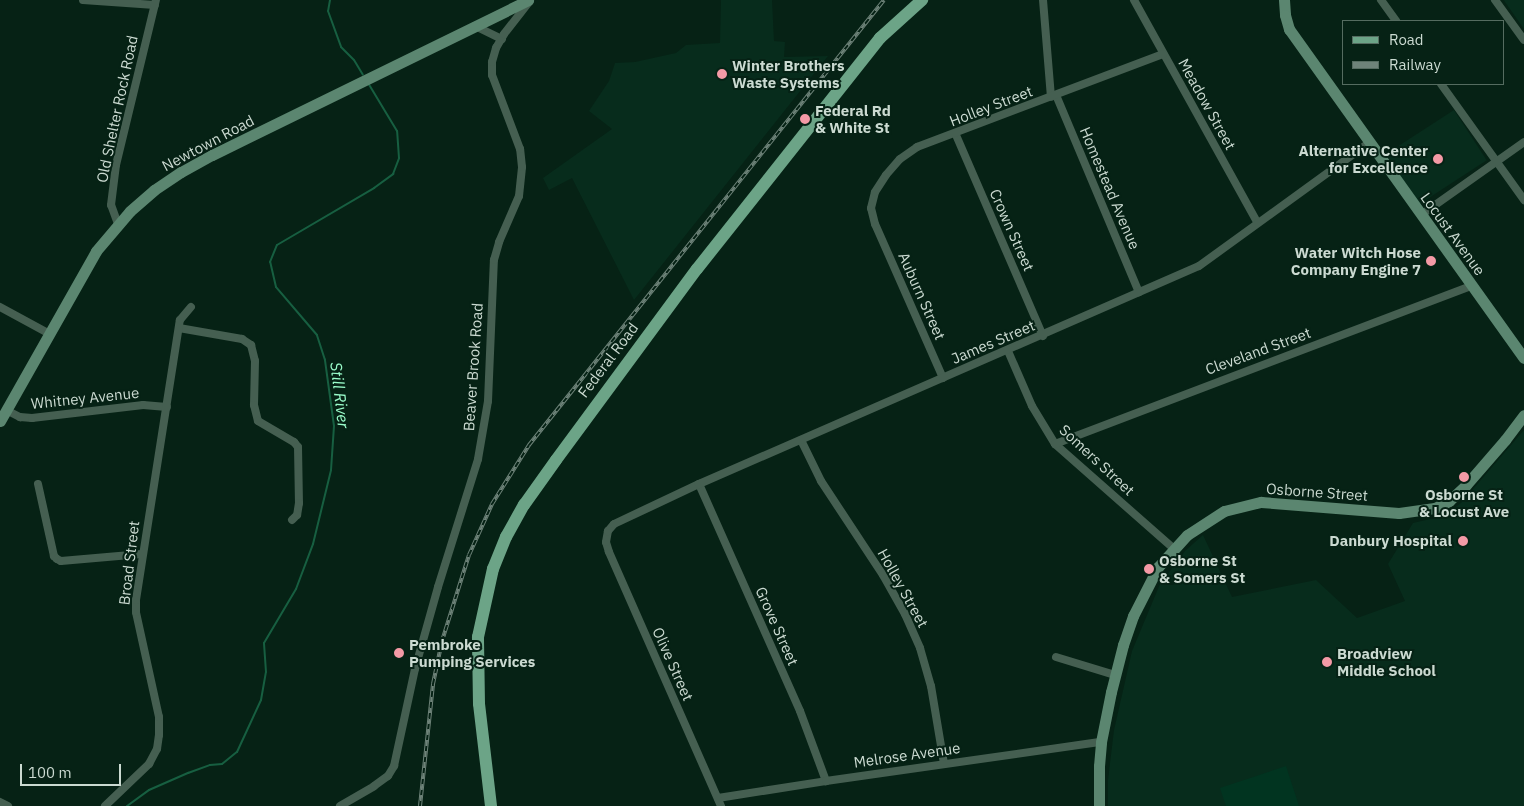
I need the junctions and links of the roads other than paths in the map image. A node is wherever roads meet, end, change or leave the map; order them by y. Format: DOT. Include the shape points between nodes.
graph roads {
  1 [pos="83,0"];
  2 [pos="529,0"];
  3 [pos="922,0"];
  4 [pos="1043,0"];
  5 [pos="1134,0"];
  6 [pos="1284,0"];
  7 [pos="1381,0"];
  8 [pos="1495,0"];
  9 [pos="119,1"];
  10 [pos="155,2"];
  11 [pos="1395,20"];
  12 [pos="475,26"];
  13 [pos="502,39"];
  14 [pos="1524,40"];
  15 [pos="1163,54"];
  16 [pos="1442,85"];
  17 [pos="1054,96"];
  18 [pos="956,135"];
  19 [pos="1524,142"];
  20 [pos="1369,143"];
  21 [pos="1497,161"];
  22 [pos="1524,200"];
  23 [pos="1421,215"];
  24 [pos="1257,222"];
  25 [pos="118,224"];
  26 [pos="875,224"];
  27 [pos="1471,286"];
  28 [pos="1139,292"];
  29 [pos="0,307"];
  30 [pos="191,307"];
  31 [pos="179,328"];
  32 [pos="48,333"];
  33 [pos="1043,336"];
  34 [pos="1008,351"];
  35 [pos="1524,358"];
  36 [pos="943,378"];
  37 [pos="168,407"];
  38 [pos="6,410"];
  39 [pos="1524,415"];
  40 [pos="0,422"];
  41 [pos="801,440"];
  42 [pos="1055,444"];
  43 [pos="38,484"];
  44 [pos="699,484"];
  45 [pos="292,520"];
  46 [pos="608,531"];
  47 [pos="1173,548"];
  48 [pos="142,554"];
  49 [pos="1056,657"];
  50 [pos="1116,674"];
  51 [pos="1102,742"];
  52 [pos="944,764"];
  53 [pos="826,780"];
  54 [pos="0,802"];
  55 [pos="719,802"];
  56 [pos="8,806"];
  57 [pos="105,806"];
  58 [pos="340,806"];
  59 [pos="491,806"];
  60 [pos="1099,806"];
  1 -- 9 [label="street"];
  2 -- 12 [label="main road, Newtown Road"];
  2 -- 13 [label="street, Beaver Brook Road"];
  3 -- 59 [label="main road, Federal Road" via="876,42 696,269 524,505 506,537 493,569 478,637 479,704"];
  4 -- 17 [label="street, Homestead Avenue"];
  5 -- 15 [label="street, Meadow Street"];
  6 -- 20 [label="main road, Locust Avenue" via="1289,29"];
  7 -- 11 [label="street"];
  8 -- 14 [label="street"];
  9 -- 10 [label="street"];
  10 -- 25 [label="street, Old Shelter Rock Road" via="116,165 111,205"];
  12 -- 13 [label="street"];
  12 -- 25 [label="main road, Newtown Road" via="181,172 154,190"];
  13 -- 58 [label="street, Beaver Brook Road" via="492,62 492,75 520,149 522,175 517,202 494,260 484,435 415,669 394,766 388,776"];
  15 -- 17 [label="street, Holley Street"];
  15 -- 24 [label="street, Meadow Street"];
  16 -- 21 [label="street"];
  17 -- 18 [label="street, Holley Street"];
  17 -- 28 [label="street, Homestead Avenue"];
  18 -- 26 [label="street, Holley Street" via="918,147 900,159 875,192 871,208"];
  18 -- 33 [label="street, Crown Street"];
  19 -- 21 [label="street"];
  20 -- 23 [label="main road, Locust Avenue"];
  20 -- 24 [label="street, James Street"];
  21 -- 22 [label="street"];
  21 -- 23 [label="street"];
  23 -- 27 [label="main road, Locust Avenue"];
  24 -- 28 [label="street, James Street" via="1198,266"];
  25 -- 32 [label="main road, Newtown Road" via="96,251"];
  26 -- 36 [label="street, Auburn Street"];
  27 -- 35 [label="main road, Locust Avenue"];
  27 -- 42 [label="street, Cleveland Street"];
  28 -- 33 [label="street, James Street"];
  29 -- 32 [label="street"];
  30 -- 31 [label="street, Broad Street" via="180,320"];
  31 -- 37 [label="street, Broad Street"];
  31 -- 45 [label="street" via="242,339 252,345 254,405 258,421 298,447 299,504"];
  32 -- 38 [label="main road, Newtown Road"];
  33 -- 34 [label="street, James Street"];
  34 -- 36 [label="street, James Street"];
  34 -- 42 [label="street, Somers Street" via="1032,406"];
  36 -- 41 [label="street, James Street"];
  37 -- 38 [label="street, Whitney Avenue" via="143,405 32,418 20,417"];
  37 -- 48 [label="street, Broad Street"];
  38 -- 40 [label="main road, Newtown Road"];
  39 -- 47 [label="main road, Osborne Street" via="1466,485 1449,501 1435,508 1399,514 1261,502 1224,511 1203,522"];
  41 -- 44 [label="street, James Street"];
  41 -- 52 [label="street, Holley Street" via="821,481 905,614 920,648 931,686"];
  42 -- 47 [label="street, Somers Street"];
  43 -- 48 [label="street" via="54,556 61,561"];
  44 -- 46 [label="street, James Street" via="624,518"];
  44 -- 53 [label="street, Grove Street" via="800,711"];
  46 -- 55 [label="street, Olive Street" via="606,542 609,552"];
  47 -- 50 [label="main road, Osborne Street" via="1158,567 1133,616"];
  48 -- 57 [label="street, Broad Street" via="136,612 159,717 159,736 149,764"];
  49 -- 50 [label="street"];
  50 -- 51 [label="main road, Osborne Street"];
  51 -- 52 [label="street, Melrose Avenue"];
  51 -- 60 [label="main road, Osborne Street"];
  52 -- 53 [label="street, Melrose Avenue"];
  53 -- 55 [label="street, Melrose Avenue"];
  54 -- 56 [label="street"];
}
